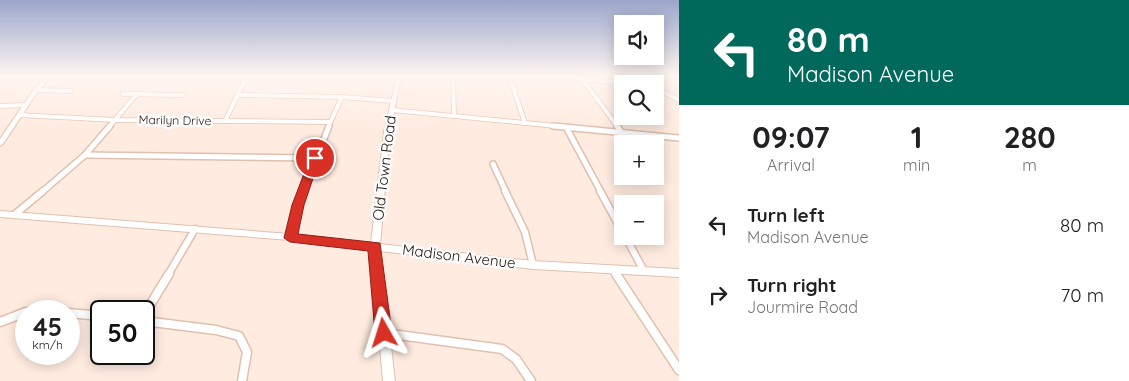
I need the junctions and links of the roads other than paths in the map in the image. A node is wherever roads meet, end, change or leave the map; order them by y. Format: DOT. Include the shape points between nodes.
graph roads {
  1 [pos="33,94"];
  2 [pos="123,94"];
  3 [pos="137,94"];
  4 [pos="395,94"];
  5 [pos="453,94"];
  6 [pos="515,94"];
  7 [pos="593,94"];
  8 [pos="667,94"];
  9 [pos="183,95"];
  10 [pos="238,95"];
  11 [pos="342,97"];
  12 [pos="679,100"];
  13 [pos="394,101"];
  14 [pos="26,105"];
  15 [pos="0,106"];
  16 [pos="392,110"];
  17 [pos="20,115"];
  18 [pos="454,116"];
  19 [pos="115,120"];
  20 [pos="225,121"];
  21 [pos="330,122"];
  22 [pos="525,123"];
  23 [pos="566,127"];
  24 [pos="622,133"];
  25 [pos="676,138"];
  26 [pos="679,142"];
  27 [pos="0,144"];
  28 [pos="85,155"];
  29 [pos="315,158"];
  30 [pos="494,164"];
  31 [pos="0,214"];
  32 [pos="14,215"];
  33 [pos="614,216"];
  34 [pos="195,229"];
  35 [pos="290,238"];
  36 [pos="630,245"];
  37 [pos="375,246"];
  38 [pos="533,265"];
  39 [pos="614,270"];
  40 [pos="644,271"];
  41 [pos="679,273"];
  42 [pos="153,300"];
  43 [pos="15,315"];
  44 [pos="0,322"];
  45 [pos="155,322"];
  46 [pos="384,333"];
  47 [pos="679,370"];
  48 [pos="242,381"];
  49 [pos="389,381"];
  50 [pos="531,381"];
  1 -- 14 [label="main road"];
  2 -- 3 [label="street"];
  3 -- 9 [label="street"];
  3 -- 19 [label="street"];
  4 -- 13 [label="main road, Old Town Road"];
  5 -- 18 [label="street"];
  6 -- 22 [label="street"];
  7 -- 24 [label="street"];
  8 -- 12 [label="street"];
  10 -- 11 [label="street"];
  10 -- 20 [label="street"];
  11 -- 13 [label="street"];
  11 -- 21 [label="street"];
  13 -- 16 [label="main road, Old Town Road"];
  14 -- 15 [label="street"];
  14 -- 17 [label="main road"];
  16 -- 18 [label="street"];
  16 -- 37 [label="main road, Old Town Road"];
  17 -- 19 [label="street, Marilyn Drive"];
  17 -- 27 [label="main road"];
  18 -- 22 [label="street"];
  19 -- 20 [label="street, Marilyn Drive"];
  19 -- 28 [label="street"];
  20 -- 21 [label="street, Marilyn Drive"];
  21 -- 29 [label="street"];
  22 -- 23 [label="street"];
  23 -- 24 [label="street"];
  23 -- 33 [label="street"];
  24 -- 25 [label="street"];
  25 -- 26 [label="street"];
  28 -- 29 [label="street"];
  28 -- 32 [label="street"];
  29 -- 35 [label="street"];
  30 -- 38 [label="street" via="525,232"];
  31 -- 32 [label="main road, Madison Avenue"];
  32 -- 34 [label="main road, Madison Avenue"];
  34 -- 35 [label="main road, Madison Avenue"];
  34 -- 42 [label="street"];
  35 -- 37 [label="main road, Madison Avenue"];
  36 -- 40 [label="street"];
  37 -- 38 [label="main road, Madison Avenue"];
  37 -- 46 [label="main road, Old Town Road"];
  38 -- 39 [label="main road, Madison Avenue"];
  39 -- 40 [label="main road, Madison Avenue"];
  39 -- 47 [label="street"];
  40 -- 41 [label="main road, Madison Avenue"];
  43 -- 44 [label="street"];
  45 -- 48 [label="street" via="239,336 248,352"];
  46 -- 49 [label="main road, Old Town Road"];
  46 -- 50 [label="street" via="502,349 516,359"];
}
